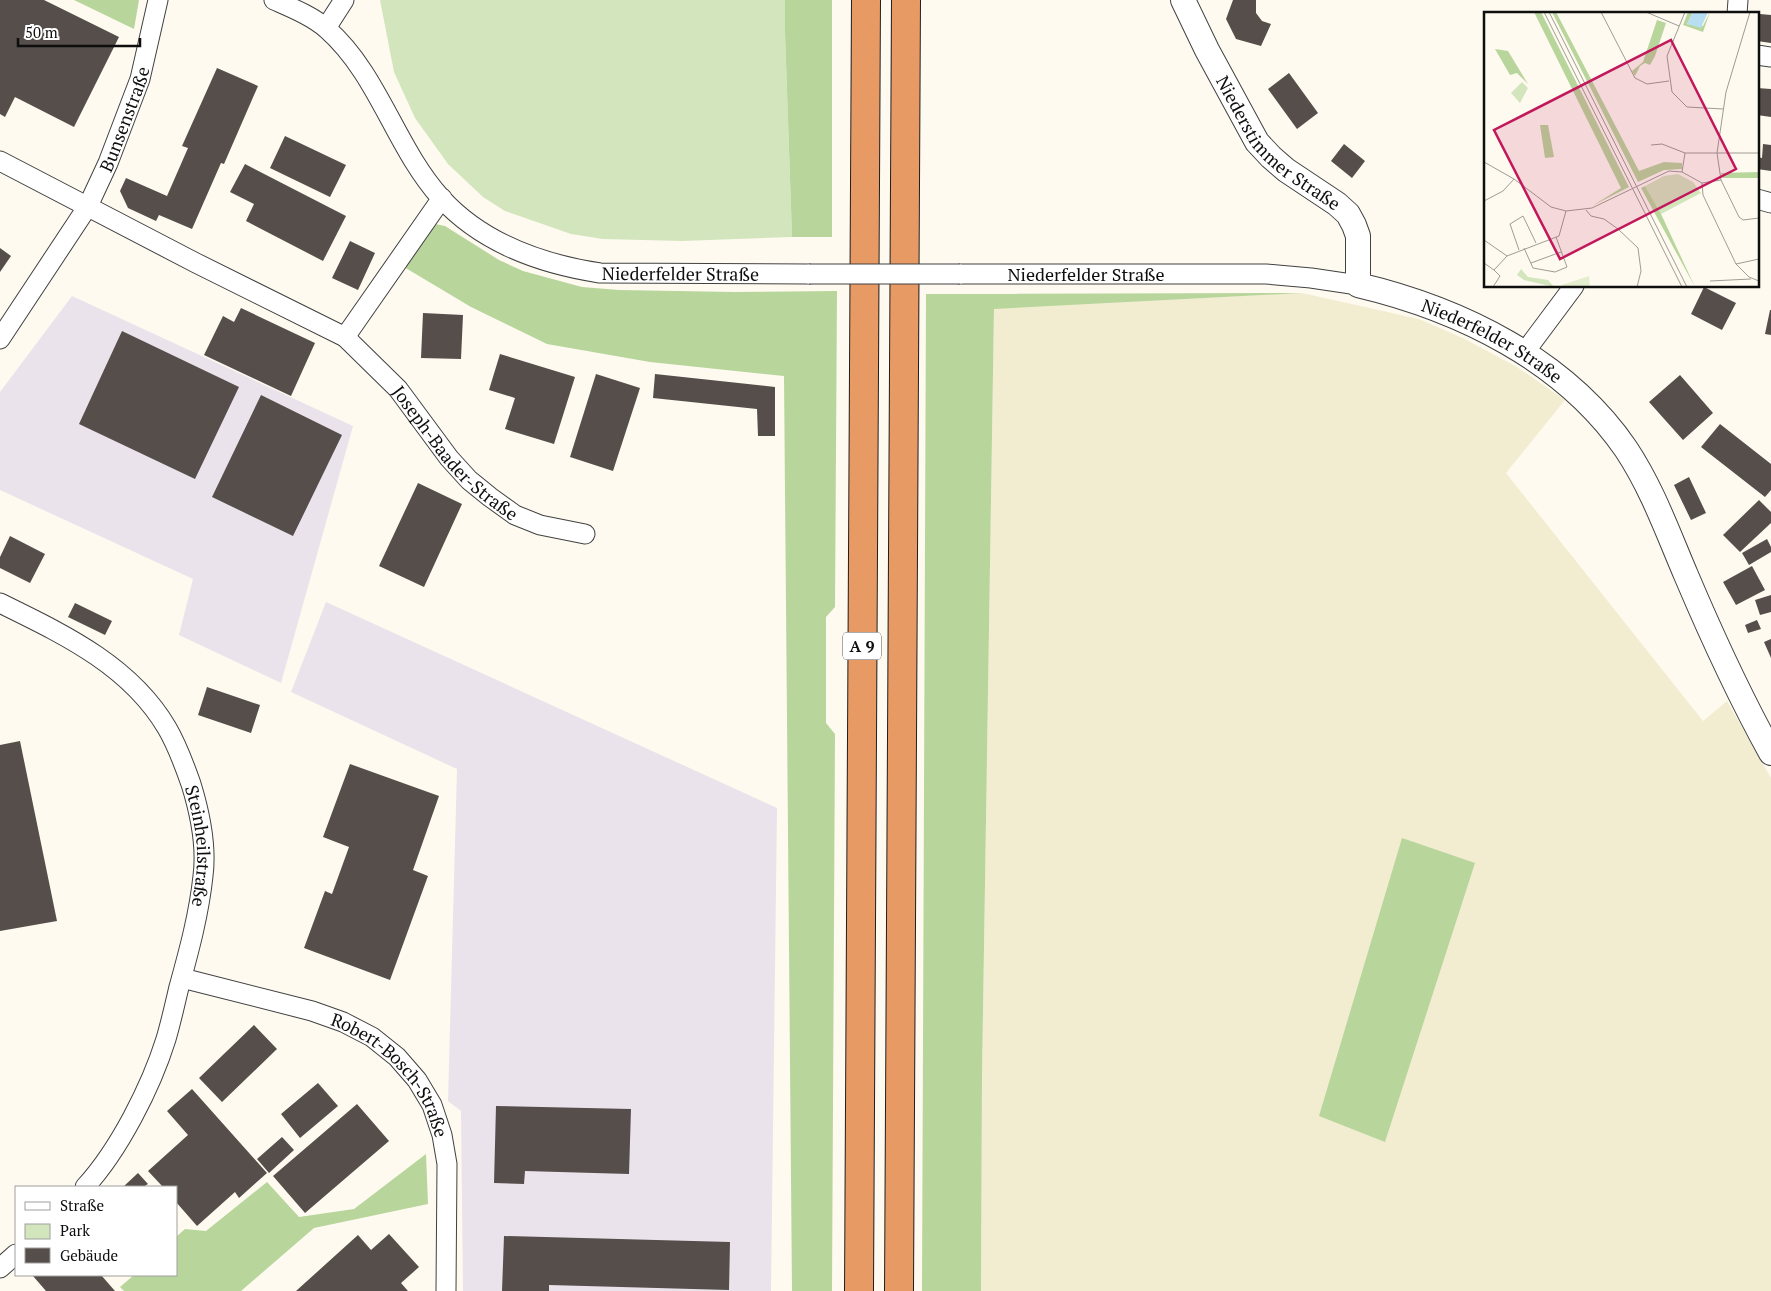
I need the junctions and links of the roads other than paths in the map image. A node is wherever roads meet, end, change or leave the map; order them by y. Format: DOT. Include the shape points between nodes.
graph roads {
  1 [pos="158,0"];
  2 [pos="274,0"];
  3 [pos="344,0"];
  4 [pos="866,0"];
  5 [pos="906,0"];
  6 [pos="1183,0"];
  7 [pos="326,28"];
  8 [pos="1758,55"];
  9 [pos="1771,57"];
  10 [pos="0,161"];
  11 [pos="442,198"];
  12 [pos="1758,200"];
  13 [pos="1771,203"];
  14 [pos="88,206"];
  15 [pos="1358,285"];
  16 [pos="1573,288"];
  17 [pos="345,337"];
  18 [pos="0,339"];
  19 [pos="1524,353"];
  20 [pos="585,534"];
  21 [pos="0,603"];
  22 [pos="1771,752"];
  23 [pos="182,978"];
  24 [pos="86,1186"];
  25 [pos="15,1255"];
  26 [pos="0,1268"];
  27 [pos="446,1291"];
  28 [pos="859,1291"];
  29 [pos="899,1291"];
  1 -- 14 [label="street, Bunsenstraße" via="140,79"];
  2 -- 7 [label="street, Niederfelder Straße"];
  3 -- 7 [label="street"];
  4 -- 28 [label="highway, A 9"];
  5 -- 29 [label="highway, A 9"];
  6 -- 15 [label="street, Niederstimmer Straße" via="1257,142 1286,170 1348,214 1358,236"];
  7 -- 11 [label="street, Niederfelder Straße" via="361,67 405,147"];
  8 -- 9 [label="street"];
  10 -- 14 [label="street"];
  11 -- 15 [label="street, Niederfelder Straße, bridge" via="477,228 526,254 570,268 600,273 1266,274"];
  11 -- 17 [label="street"];
  12 -- 13 [label="street"];
  14 -- 17 [label="street, Joseph-Baader-Straße"];
  14 -- 18 [label="street, Bunsenstraße"];
  15 -- 19 [label="street, Niederfelder Straße" via="1428,305"];
  16 -- 19 [label="street"];
  17 -- 20 [label="street, Joseph-Baader-Straße" via="398,389 469,480 515,515 540,525"];
  19 -- 22 [label="street, Niederfelder Straße" via="1581,397 1626,450 1654,500 1703,614"];
  21 -- 23 [label="street, Steinheilstraße" via="94,653 144,696 167,727 183,760 194,794 204,842 204,875"];
  23 -- 24 [label="street, Steinheilstraße" via="166,1040 144,1092 123,1134"];
  23 -- 27 [label="street, Robert-Bosch-Straße" via="312,1011 342,1022 378,1042 397,1057 417,1080 432,1105 447,1164"];
  25 -- 26 [label="street"];
}
